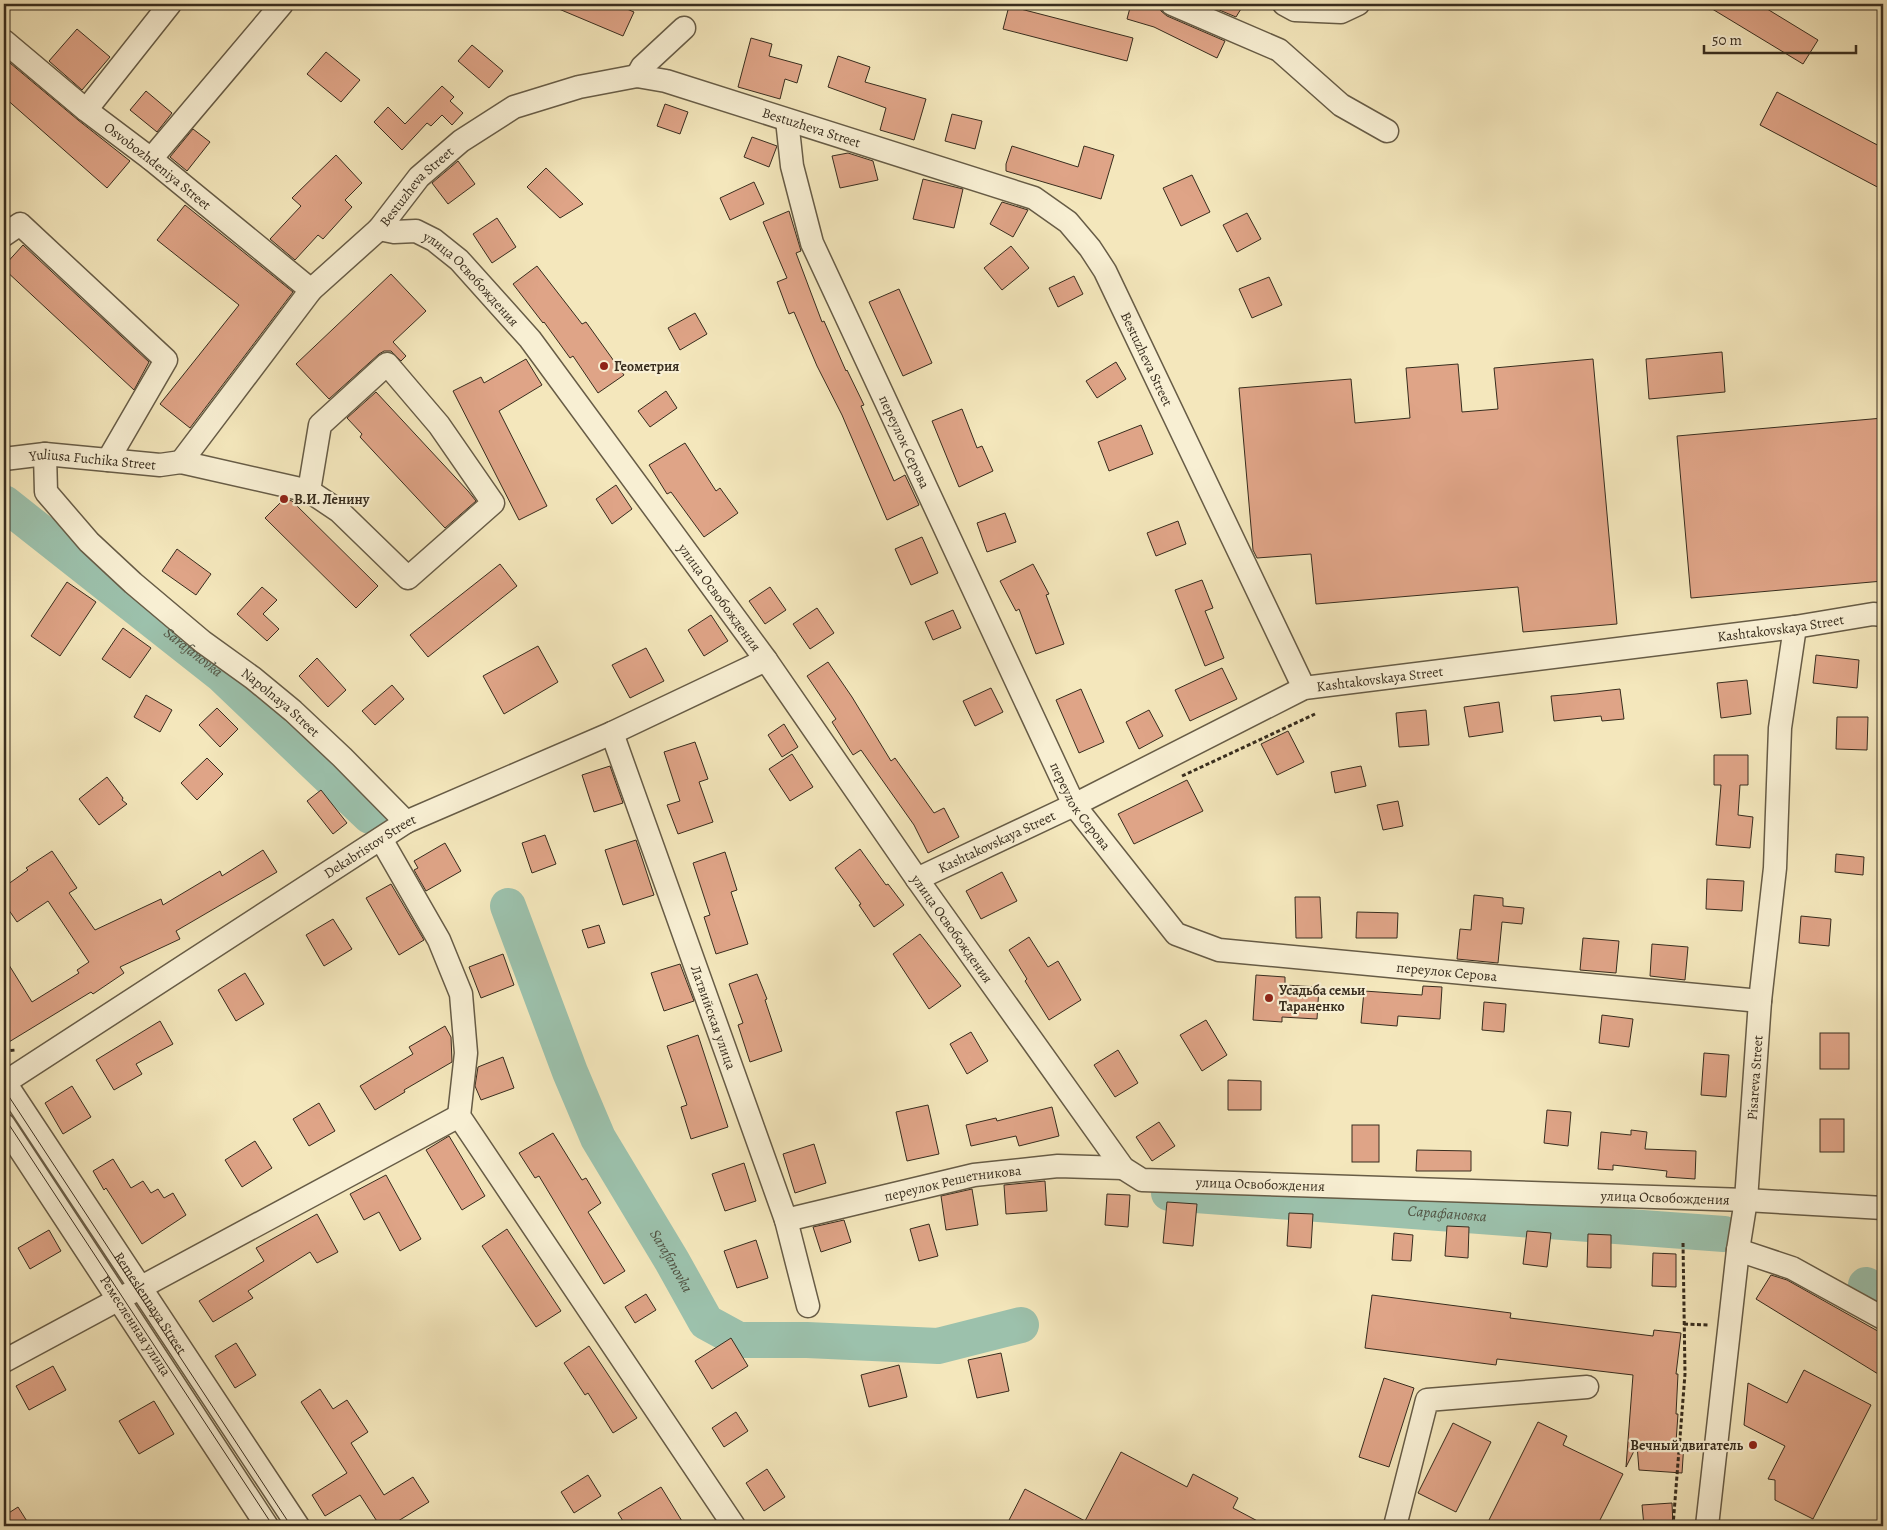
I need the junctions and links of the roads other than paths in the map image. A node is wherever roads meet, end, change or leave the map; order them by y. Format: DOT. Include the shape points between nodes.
graph roads {
  1 [pos="170,4"];
  2 [pos="282,4"];
  3 [pos="1172,4"];
  4 [pos="1284,4"];
  5 [pos="1343,7"];
  6 [pos="684,28"];
  7 [pos="4,40"];
  8 [pos="637,76"];
  9 [pos="86,110"];
  10 [pos="787,120"];
  11 [pos="1387,131"];
  12 [pos="151,159"];
  13 [pos="379,229"];
  14 [pos="4,235"];
  15 [pos="311,290"];
  16 [pos="45,454"];
  17 [pos="4,459"];
  18 [pos="108,460"];
  19 [pos="181,462"];
  20 [pos="309,491"];
  21 [pos="1883,615"];
  22 [pos="1795,627"];
  23 [pos="766,660"];
  24 [pos="1304,688"];
  25 [pos="612,733"];
  26 [pos="1074,805"];
  27 [pos="406,822"];
  28 [pos="380,839"];
  29 [pos="917,879"];
  30 [pos="1760,1001"];
  31 [pos="4,1082"];
  32 [pos="459,1116"];
  33 [pos="4,1125"];
  34 [pos="1123,1168"];
  35 [pos="1746,1200"];
  36 [pos="1883,1208"];
  37 [pos="786,1220"];
  38 [pos="1738,1250"];
  39 [pos="139,1287"];
  40 [pos="118,1299"];
  41 [pos="808,1306"];
  42 [pos="1883,1318"];
  43 [pos="4,1361"];
  44 [pos="1587,1387"];
  45 [pos="267,1526"];
  46 [pos="298,1526"];
  47 [pos="734,1526"];
  48 [pos="1395,1526"];
  49 [pos="1707,1526"];
  1 -- 9 [label="street"];
  2 -- 12 [label="street"];
  3 -- 11 [label="street" via="1279,50 1341,104"];
  4 -- 5 [label="street" via="1296,10"];
  6 -- 8 [label="street" via="642,67"];
  7 -- 9 [label="street, Osvobozhdeniya Street"];
  8 -- 10 [label="street, Bestuzheva Street" via="666,81"];
  8 -- 13 [label="street, Bestuzheva Street" via="579,87 514,107 461,141 419,177"];
  9 -- 12 [label="street, Osvobozhdeniya Street"];
  10 -- 24 [label="street, Bestuzheva Street" via="1034,198 1068,222 1105,271"];
  10 -- 26 [label="street, переулок Серова" via="792,166 812,243"];
  12 -- 15 [label="street, Osvobozhdeniya Street"];
  13 -- 15 [label="street, Bestuzheva Street"];
  13 -- 23 [label="street, улица Освобождения" via="416,232 434,240 459,260 495,300 530,339"];
  14 -- 18 [label="street" via="20,224 166,360"];
  15 -- 19 [label="street, Bestuzheva Street"];
  16 -- 17 [label="street, Yuliusa Fuchika Street"];
  16 -- 18 [label="street, Yuliusa Fuchika Street"];
  16 -- 27 [label="street, Napolnaya Street" via="46,492 89,542 204,642 293,711"];
  18 -- 19 [label="street, Yuliusa Fuchika Street" via="160,465"];
  19 -- 20 [label="street, Yuliusa Fuchika Street"];
  20 -- 20 [label="street" via="340,511 408,578 493,503 439,425 387,364 320,425"];
  21 -- 22 [label="street, Kashtakovskaya Street"];
  22 -- 24 [label="street, Kashtakovskaya Street"];
  22 -- 30 [label="street, Pisareva Street" via="1780,728 1775,868"];
  23 -- 25 [label="street, Dekabristov Street"];
  23 -- 29 [label="street, улица Освобождения"];
  24 -- 26 [label="street, Kashtakovskaya Street"];
  25 -- 27 [label="street, Dekabristov Street"];
  25 -- 37 [label="street, Латвийская улица"];
  26 -- 29 [label="street, Kashtakovskaya Street"];
  26 -- 30 [label="street, переулок Серова" via="1176,934 1219,950"];
  27 -- 28 [label="street, Dekabristov Street"];
  28 -- 31 [label="street, Dekabristov Street"];
  28 -- 32 [label="street" via="440,940 461,994 466,1053"];
  29 -- 34 [label="street, улица Освобождения"];
  30 -- 35 [label="street, Pisareva Street"];
  31 -- 39 [label="street, Remeslennaya Street"];
  32 -- 39 [label="street"];
  32 -- 47 [label="street"];
  33 -- 40 [label="street, Ремесленная улица"];
  34 -- 35 [label="street, улица Освобождения" via="1142,1180"];
  34 -- 37 [label="street, переулок Решетникова" via="1058,1166 974,1175"];
  35 -- 36 [label="street"];
  35 -- 38 [label="street, Pisareva Street"];
  37 -- 41 [label="street, Латвийская улица"];
  38 -- 42 [label="street" via="1792,1268"];
  38 -- 49 [label="street, Pisareva Street"];
  39 -- 40 [label="street"];
  39 -- 46 [label="street, Remeslennaya Street"];
  40 -- 43 [label="street"];
  40 -- 45 [label="street, Ремесленная улица"];
  44 -- 48 [label="street" via="1427,1400"];
}
